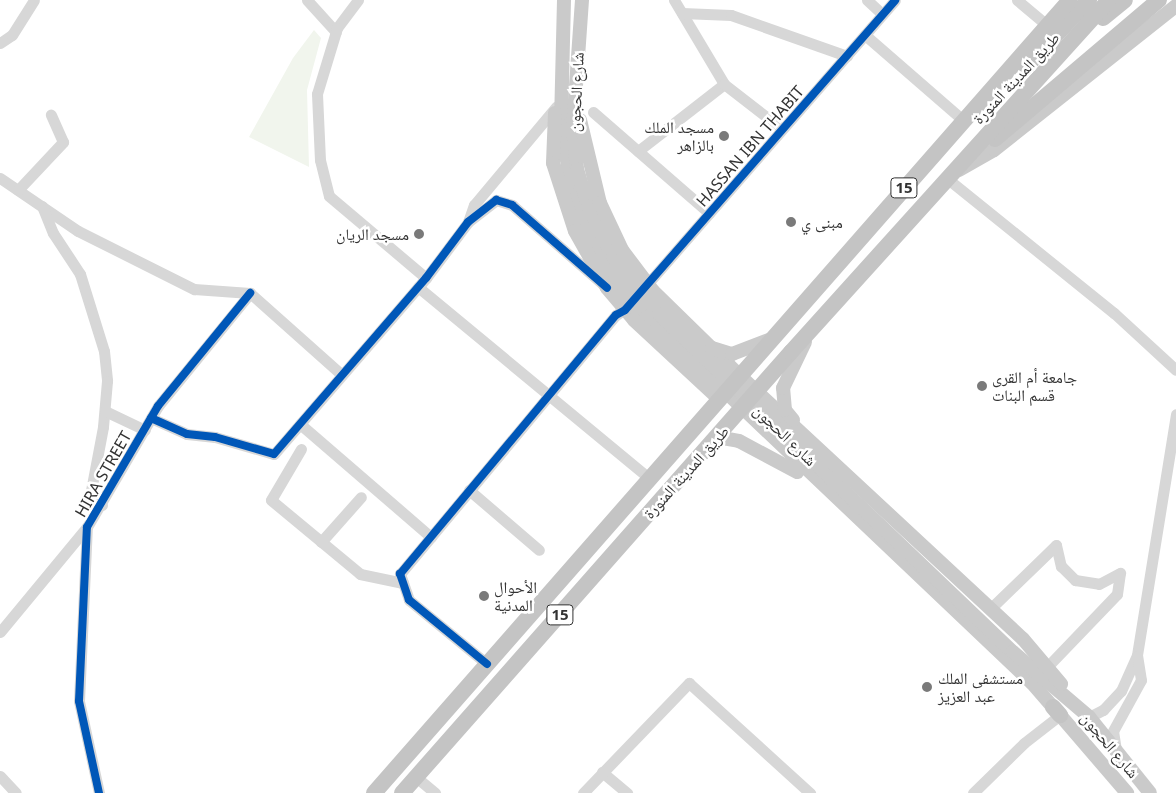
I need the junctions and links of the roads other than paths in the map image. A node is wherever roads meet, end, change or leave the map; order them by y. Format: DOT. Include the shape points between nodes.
graph roads {
  1 [pos="34,0"];
  2 [pos="307,0"];
  3 [pos="358,0"];
  4 [pos="564,0"];
  5 [pos="582,0"];
  6 [pos="674,0"];
  7 [pos="867,0"];
  8 [pos="895,0"];
  9 [pos="1018,0"];
  10 [pos="1070,0"];
  11 [pos="1089,0"];
  12 [pos="1109,0"];
  13 [pos="1125,0"];
  14 [pos="1159,0"];
  15 [pos="1176,6"];
  16 [pos="682,13"];
  17 [pos="882,14"];
  18 [pos="1048,26"];
  19 [pos="336,32"];
  20 [pos="865,35"];
  21 [pos="0,43"];
  22 [pos="847,56"];
  23 [pos="562,71"];
  24 [pos="724,84"];
  25 [pos="575,101"];
  26 [pos="556,107"];
  27 [pos="593,112"];
  28 [pos="51,115"];
  29 [pos="964,121"];
  30 [pos="567,127"];
  31 [pos="782,129"];
  32 [pos="938,150"];
  33 [pos="638,152"];
  34 [pos="971,152"];
  35 [pos="952,176"];
  36 [pos="0,178"];
  37 [pos="18,190"];
  38 [pos="42,206"];
  39 [pos="709,213"];
  40 [pos="468,222"];
  41 [pos="426,278"];
  42 [pos="648,284"];
  43 [pos="418,287"];
  44 [pos="607,288"];
  45 [pos="250,293"];
  46 [pos="626,310"];
  47 [pos="810,332"];
  48 [pos="780,334"];
  49 [pos="709,347"];
  50 [pos="1176,370"];
  51 [pos="342,375"];
  52 [pos="740,376"];
  53 [pos="757,392"];
  54 [pos="550,394"];
  55 [pos="719,399"];
  56 [pos="105,411"];
  57 [pos="1176,414"];
  58 [pos="737,415"];
  59 [pos="151,418"];
  60 [pos="300,424"];
  61 [pos="144,430"];
  62 [pos="717,437"];
  63 [pos="809,440"];
  64 [pos="301,449"];
  65 [pos="797,472"];
  66 [pos="650,479"];
  67 [pos="470,490"];
  68 [pos="361,497"];
  69 [pos="102,505"];
  70 [pos="88,527"];
  71 [pos="431,537"];
  72 [pos="321,542"];
  73 [pos="539,550"];
  74 [pos="403,583"];
  75 [pos="990,609"];
  76 [pos="0,632"];
  77 [pos="1137,654"];
  78 [pos="1010,656"];
  79 [pos="487,664"];
  80 [pos="1047,667"];
  81 [pos="1056,711"];
  82 [pos="1089,717"];
  83 [pos="1116,750"];
  84 [pos="602,772"];
  85 [pos="0,776"];
  86 [pos="416,777"];
  87 [pos="16,793"];
  88 [pos="99,793"];
  89 [pos="374,793"];
  90 [pos="402,793"];
  91 [pos="435,793"];
  92 [pos="583,793"];
  93 [pos="626,793"];
  94 [pos="810,793"];
  95 [pos="974,793"];
  96 [pos="1127,793"];
  97 [pos="1150,793"];
  1 -- 21 [label="street" via="12,35"];
  2 -- 19 [label="street"];
  3 -- 19 [label="street"];
  4 -- 23 [label="main road, شارع الحجون"];
  5 -- 25 [label="main road, شارع الحجون"];
  6 -- 16 [label="street"];
  7 -- 17 [label="street"];
  8 -- 17 [label="street, HASSAN IBN THABIT"];
  9 -- 18 [label="street"];
  10 -- 18 [label="highway, طريق المدينة المنورة / 15"];
  11 -- 32 [label="highway, طريق المدينة المنورة / 15" via="963,135"];
  12 -- 34 [label="highway"];
  13 -- 34 [label="highway" via="1079,38 977,134"];
  14 -- 34 [label="highway" via="988,144"];
  15 -- 35 [label="main road" via="994,150"];
  16 -- 22 [label="street" via="731,15"];
  16 -- 24 [label="street"];
  17 -- 20 [label="street, HASSAN IBN THABIT"];
  18 -- 29 [label="highway, طريق المدينة المنورة / 15"];
  19 -- 41 [label="street" via="317,94 320,160 328,196"];
  20 -- 22 [label="street, HASSAN IBN THABIT"];
  20 -- 29 [label="street"];
  22 -- 31 [label="street, HASSAN IBN THABIT"];
  23 -- 26 [label="main road"];
  23 -- 30 [label="main road, شارع الحجون"];
  24 -- 31 [label="street"];
  24 -- 33 [label="street"];
  25 -- 30 [label="main road, شارع الحجون"];
  25 -- 42 [label="main road" via="600,203 622,250"];
  26 -- 40 [label="street" via="474,205"];
  26 -- 44 [label="main road" via="552,131 553,163 575,231"];
  27 -- 33 [label="street"];
  28 -- 37 [label="street" via="63,142"];
  29 -- 32 [label="highway, طريق المدينة المنورة / 15"];
  30 -- 78 [label="main road, شارع الحجون" via="573,195 600,259 647,317"];
  31 -- 39 [label="street, HASSAN IBN THABIT"];
  32 -- 48 [label="highway, طريق المدينة المنورة / 15"];
  33 -- 39 [label="street"];
  34 -- 35 [label="highway, طريق المدينة المنورة / 15"];
  35 -- 47 [label="highway, طريق المدينة المنورة / 15"];
  35 -- 50 [label="street"];
  36 -- 37 [label="street"];
  37 -- 38 [label="street"];
  38 -- 45 [label="street" via="78,231 194,289"];
  38 -- 56 [label="street" via="53,233 80,274 94,311 104,351"];
  39 -- 42 [label="street, HASSAN IBN THABIT"];
  40 -- 41 [label="street"];
  40 -- 44 [label="street" via="496,200 512,205"];
  41 -- 43 [label="street"];
  42 -- 46 [label="street, HASSAN IBN THABIT"];
  42 -- 49 [label="main road"];
  43 -- 51 [label="street"];
  43 -- 54 [label="street"];
  44 -- 46 [label="main road"];
  45 -- 51 [label="street"];
  45 -- 59 [label="street, HIRA STREET"];
  46 -- 54 [label="street, HASSAN IBN THABIT" via="616,315"];
  46 -- 55 [label="main road"];
  47 -- 53 [label="highway, طريق المدينة المنورة / 15"];
  47 -- 63 [label="main road" via="783,388 785,410"];
  48 -- 49 [label="main road" via="757,347 732,354"];
  48 -- 52 [label="highway, طريق المدينة المنورة / 15"];
  49 -- 52 [label="main road"];
  51 -- 60 [label="street"];
  52 -- 53 [label="main road"];
  52 -- 55 [label="highway, طريق المدينة المنورة / 15"];
  53 -- 58 [label="highway, طريق المدينة المنورة / 15"];
  53 -- 63 [label="main road"];
  54 -- 66 [label="street"];
  54 -- 67 [label="street, HASSAN IBN THABIT"];
  55 -- 58 [label="main road"];
  55 -- 66 [label="highway, طريق المدينة المنورة / 15"];
  56 -- 61 [label="street"];
  56 -- 69 [label="street" via="90,496"];
  57 -- 77 [label="street"];
  58 -- 62 [label="highway, طريق المدينة المنورة / 15"];
  58 -- 65 [label="main road"];
  59 -- 60 [label="street" via="187,434 214,436 274,454"];
  59 -- 61 [label="street, HIRA STREET"];
  60 -- 71 [label="street"];
  61 -- 69 [label="street, HIRA STREET"];
  62 -- 65 [label="main road" via="739,441"];
  62 -- 86 [label="highway, طريق المدينة المنورة / 15"];
  63 -- 75 [label="main road"];
  64 -- 72 [label="street" via="271,500"];
  65 -- 81 [label="main road" via="1004,668"];
  66 -- 79 [label="highway, طريق المدينة المنورة / 15"];
  67 -- 71 [label="street, HASSAN IBN THABIT"];
  67 -- 73 [label="street"];
  68 -- 72 [label="street"];
  69 -- 70 [label="street, HIRA STREET"];
  70 -- 76 [label="street"];
  70 -- 88 [label="street, HIRA STREET" via="79,701"];
  71 -- 74 [label="street, HASSAN IBN THABIT" via="400,574"];
  72 -- 74 [label="street" via="360,574"];
  74 -- 79 [label="street" via="409,600"];
  75 -- 80 [label="main road" via="1023,639"];
  75 -- 80 [label="street" via="1056,545 1061,566 1075,580 1099,584 1120,573 1117,594"];
  77 -- 82 [label="street" via="1121,692 1103,710"];
  77 -- 83 [label="street" via="1141,680 1113,731"];
  78 -- 81 [label="main road, شارع الحجون"];
  78 -- 82 [label="main road, شارع الحجون"];
  79 -- 89 [label="highway, طريق المدينة المنورة / 15"];
  80 -- 82 [label="main road"];
  81 -- 95 [label="street"];
  81 -- 96 [label="main road, شارع الحجون"];
  82 -- 83 [label="main road, شارع الحجون"];
  83 -- 97 [label="main road, شارع الحجون"];
  84 -- 92 [label="street"];
  84 -- 93 [label="street"];
  84 -- 94 [label="street" via="690,683"];
  85 -- 87 [label="street"];
  86 -- 90 [label="highway, طريق المدينة المنورة / 15"];
  86 -- 91 [label="street"];
}
